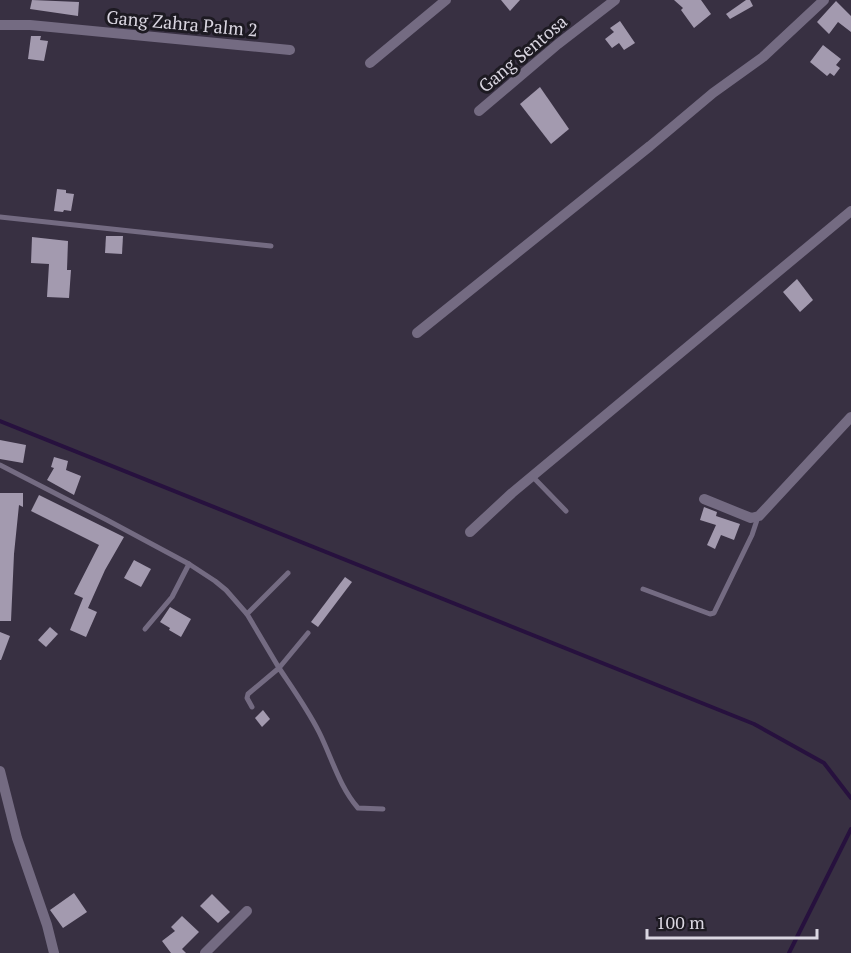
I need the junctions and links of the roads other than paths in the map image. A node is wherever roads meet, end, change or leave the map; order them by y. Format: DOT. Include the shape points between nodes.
graph roads {
  1 [pos="446,0"];
  2 [pos="615,0"];
  3 [pos="824,0"];
  4 [pos="0,25"];
  5 [pos="290,50"];
  6 [pos="370,63"];
  7 [pos="480,111"];
  8 [pos="851,212"];
  9 [pos="0,218"];
  10 [pos="271,246"];
  11 [pos="417,333"];
  12 [pos="851,417"];
  13 [pos="0,465"];
  14 [pos="532,476"];
  15 [pos="704,499"];
  16 [pos="566,511"];
  17 [pos="759,516"];
  18 [pos="470,532"];
  19 [pos="189,564"];
  20 [pos="288,573"];
  21 [pos="643,589"];
  22 [pos="247,614"];
  23 [pos="145,629"];
  24 [pos="308,633"];
  25 [pos="279,668"];
  26 [pos="252,707"];
  27 [pos="0,771"];
  28 [pos="382,809"];
  29 [pos="247,911"];
  30 [pos="56,950"];
  31 [pos="205,953"];
  1 -- 6 [label="street"];
  2 -- 7 [label="street, Gang Sentosa"];
  3 -- 11 [label="street" via="763,57 713,93"];
  4 -- 5 [label="street, Gang Zahra Palm 2"];
  8 -- 14 [label="street"];
  9 -- 10 [label="lane"];
  12 -- 17 [label="street"];
  13 -- 19 [label="lane"];
  14 -- 16 [label="lane"];
  14 -- 18 [label="street"];
  15 -- 17 [label="street" via="751,518"];
  17 -- 21 [label="lane" via="714,614"];
  19 -- 22 [label="lane" via="226,590"];
  19 -- 23 [label="lane" via="172,597"];
  20 -- 22 [label="lane"];
  22 -- 25 [label="lane"];
  24 -- 25 [label="lane"];
  25 -- 26 [label="lane" via="248,694"];
  25 -- 28 [label="lane" via="320,733 352,801 358,808"];
  27 -- 30 [label="street" via="17,838"];
  29 -- 31 [label="street"];
}
